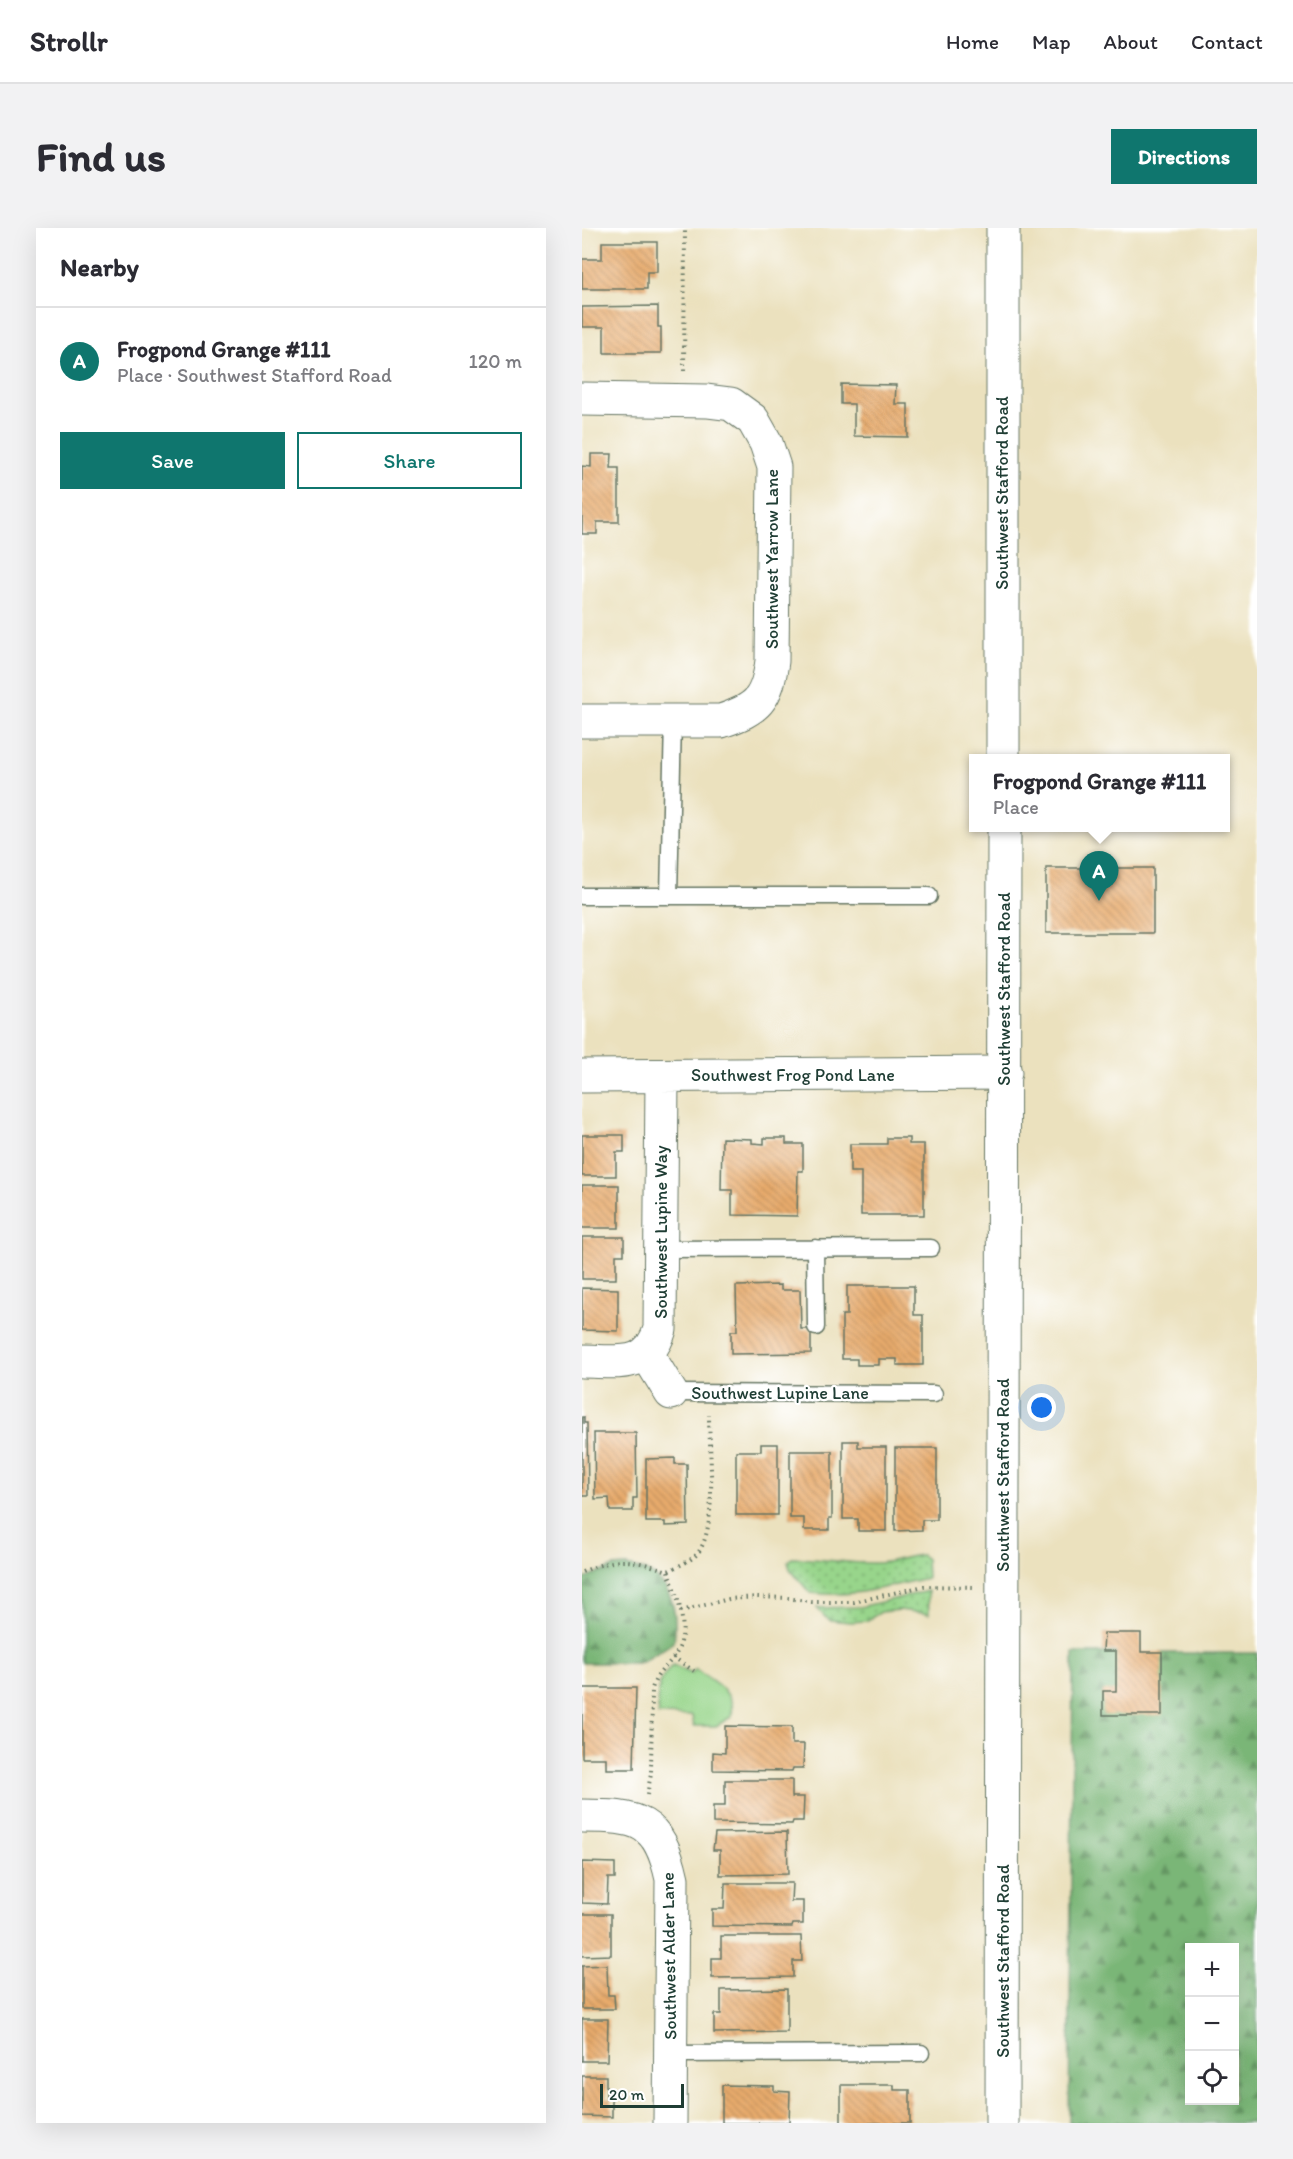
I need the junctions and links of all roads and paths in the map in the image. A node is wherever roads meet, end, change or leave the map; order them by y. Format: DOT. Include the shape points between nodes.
graph roads {
  1 [pos="685,228"];
  2 [pos="1003,228"];
  3 [pos="582,399"];
  4 [pos="684,400"];
  5 [pos="582,721"];
  6 [pos="672,721"];
  7 [pos="1003,754"];
  8 [pos="1004,832"];
  9 [pos="582,896"];
  10 [pos="669,896"];
  11 [pos="929,896"];
  12 [pos="1005,1073"];
  13 [pos="582,1076"];
  14 [pos="662,1076"];
  15 [pos="815,1248"];
  16 [pos="931,1248"];
  17 [pos="661,1249"];
  18 [pos="816,1327"];
  19 [pos="647,1354"];
  20 [pos="582,1361"];
  21 [pos="670,1393"];
  22 [pos="708,1393"];
  23 [pos="934,1394"];
  24 [pos="668,1571"];
  25 [pos="582,1572"];
  26 [pos="1003,1588"];
  27 [pos="681,1611"];
  28 [pos="673,1657"];
  29 [pos="694,1671"];
  30 [pos="582,1816"];
  31 [pos="636,1820"];
  32 [pos="921,2053"];
  33 [pos="670,2054"];
  34 [pos="670,2123"];
  35 [pos="1002,2123"];
  1 -- 4 [label="path"];
  2 -- 7 [label="street, Southwest Stafford Road"];
  3 -- 4 [label="street"];
  4 -- 6 [label="street, Southwest Yarrow Lane" via="731,404 753,420 766,443 774,467 772,661 769,682 760,701 742,714 721,721"];
  5 -- 6 [label="street"];
  6 -- 10 [label="lane"];
  8 -- 12 [label="street, Southwest Stafford Road"];
  9 -- 10 [label="lane"];
  10 -- 11 [label="lane"];
  12 -- 14 [label="street, Southwest Frog Pond Lane"];
  12 -- 26 [label="street, Southwest Stafford Road"];
  13 -- 14 [label="street, Southwest Frog Pond Lane"];
  14 -- 17 [label="street, Southwest Lupine Way"];
  15 -- 16 [label="lane"];
  15 -- 17 [label="lane"];
  15 -- 18 [label="lane"];
  17 -- 19 [label="street, Southwest Lupine Way" via="660,1329 656,1344"];
  19 -- 20 [label="street" via="636,1360"];
  19 -- 21 [label="street, Southwest Lupine Lane"];
  21 -- 22 [label="lane, Southwest Lupine Lane"];
  22 -- 23 [label="lane, Southwest Lupine Lane"];
  22 -- 24 [label="path" via="709,1530 695,1556"];
  24 -- 25 [label="path" via="629,1560"];
  24 -- 27 [label="path"];
  26 -- 27 [label="path" via="924,1586 876,1598 832,1603 747,1598"];
  26 -- 35 [label="street, Southwest Stafford Road"];
  27 -- 28 [label="path" via="679,1649"];
  28 -- 29 [label="path"];
  28 -- 31 [label="path" via="655,1677 652,1689 651,1774 648,1793"];
  30 -- 31 [label="street"];
  31 -- 33 [label="street, Southwest Alder Lane" via="657,1838 672,1879"];
  32 -- 33 [label="lane"];
  33 -- 34 [label="street, Southwest Alder Lane"];
}
